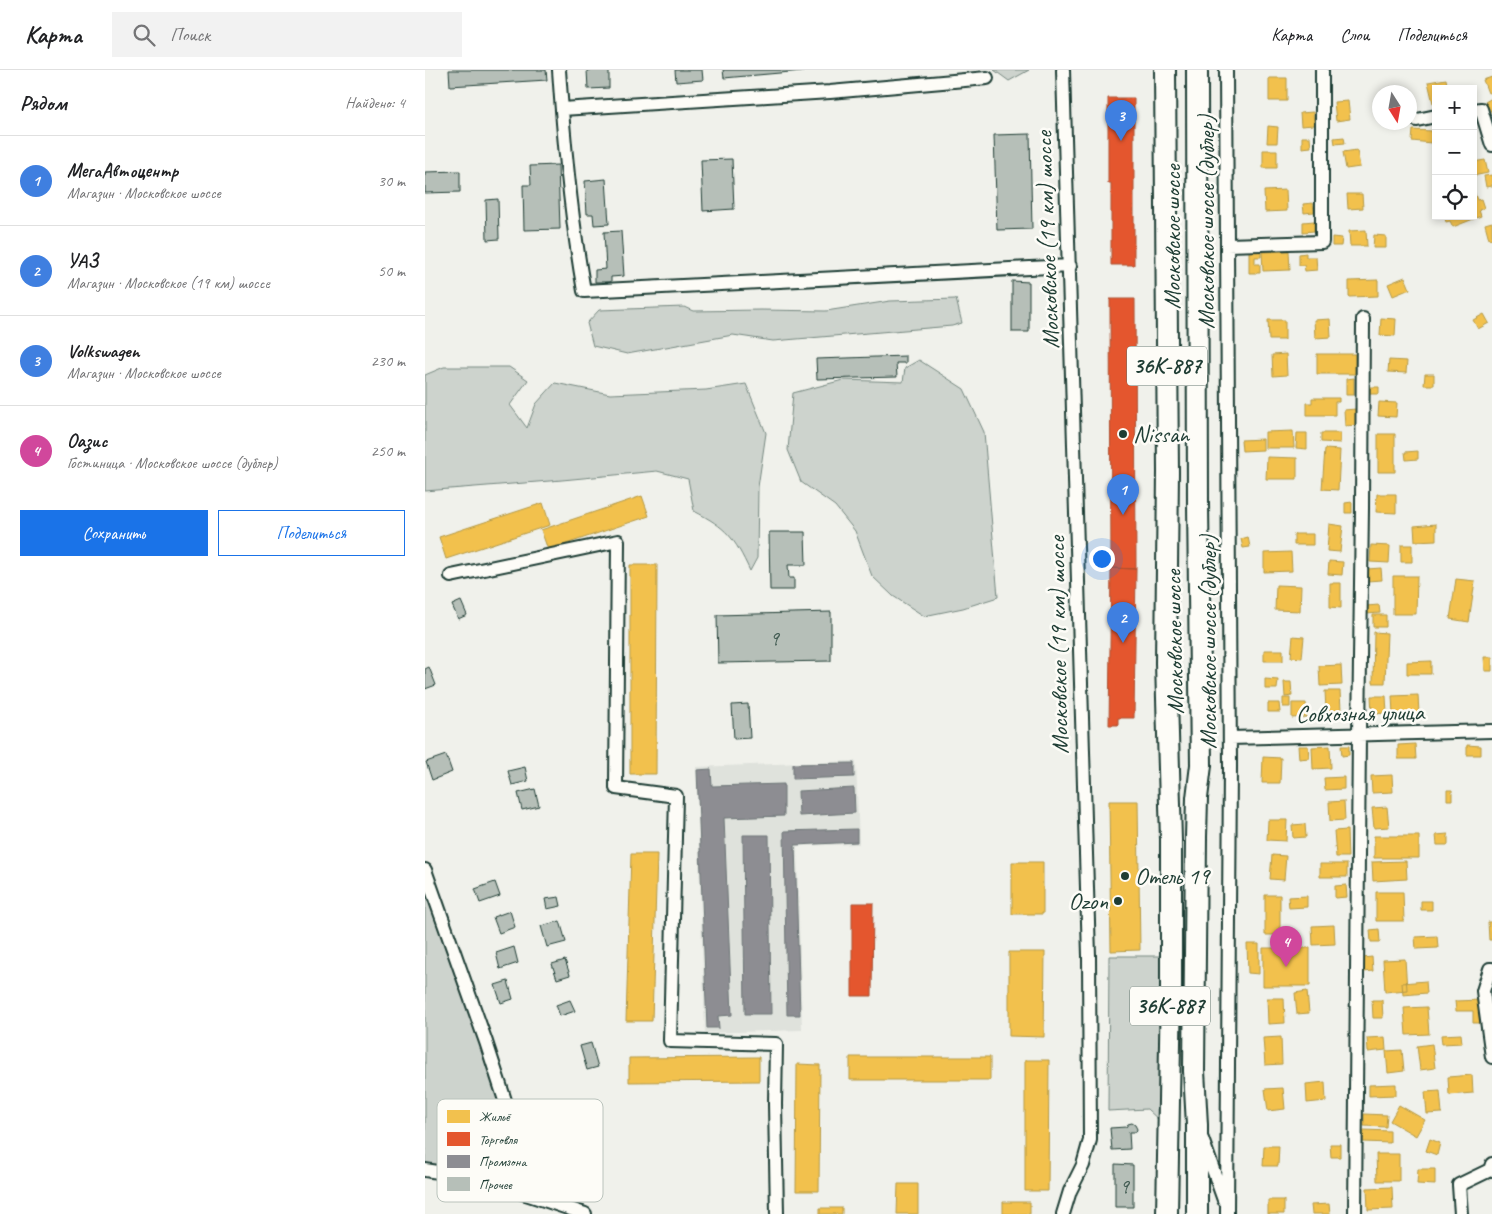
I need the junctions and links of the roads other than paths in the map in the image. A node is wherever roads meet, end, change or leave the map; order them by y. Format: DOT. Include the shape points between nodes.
graph roads {
  1 [pos="559,70"];
  2 [pos="979,70"];
  3 [pos="1063,70"];
  4 [pos="1165,70"];
  5 [pos="1197,70"];
  6 [pos="1226,70"];
  7 [pos="1322,70"];
  8 [pos="562,108"];
  9 [pos="1477,110"];
  10 [pos="1432,117"];
  11 [pos="1417,120"];
  12 [pos="1492,145"];
  13 [pos="1227,245"];
  14 [pos="1070,266"];
  15 [pos="1363,319"];
  16 [pos="451,576"];
  17 [pos="1492,731"];
  18 [pos="1359,735"];
  19 [pos="1230,738"];
  20 [pos="1197,798"];
  21 [pos="1171,799"];
  22 [pos="1196,837"];
  23 [pos="1171,840"];
  24 [pos="425,870"];
  25 [pos="1492,969"];
  26 [pos="1492,1057"];
  27 [pos="505,1099"];
  28 [pos="1197,1125"];
  29 [pos="1492,1164"];
  30 [pos="551,1202"];
  31 [pos="1227,1210"];
  32 [pos="585,1214"];
  33 [pos="777,1214"];
  34 [pos="1063,1214"];
  35 [pos="1167,1214"];
  36 [pos="1197,1214"];
  37 [pos="1355,1214"];
  38 [pos="1461,1214"];
  1 -- 8 [label="street"];
  2 -- 8 [label="street" via="987,78 655,104"];
  3 -- 14 [label="street, Московское (19 км) шоссе"];
  4 -- 21 [label="main road, Московское шоссе / 36К-887" via="1166,663"];
  5 -- 20 [label="main road, Московское шоссе / 36К-887" via="1201,765"];
  6 -- 13 [label="street, Московское шоссе (дублер)"];
  7 -- 13 [label="street" via="1322,242"];
  8 -- 14 [label="street" via="574,235 584,291"];
  9 -- 12 [label="street" via="1481,109"];
  10 -- 11 [label="street"];
  13 -- 19 [label="street, Московское шоссе (дублер)"];
  14 -- 34 [label="street, Московское (19 км) шоссе" via="1089,956 1090,1140"];
  15 -- 18 [label="street"];
  16 -- 33 [label="street" via="618,541 616,788 676,796 671,1042 776,1044"];
  17 -- 18 [label="street, Совхозная улица"];
  18 -- 19 [label="street, Совхозная улица"];
  18 -- 37 [label="street"];
  19 -- 31 [label="street, Московское шоссе (дублер)"];
  20 -- 21 [label="main road" via="1182,810"];
  20 -- 22 [label="main road, Московское шоссе / 36К-887"];
  21 -- 23 [label="main road, Московское шоссе / 36К-887"];
  22 -- 23 [label="main road" via="1183,828 1175,832"];
  22 -- 28 [label="main road, Московское шоссе / 36К-887" via="1194,1071"];
  23 -- 35 [label="main road, Московское шоссе / 36К-887"];
  24 -- 27 [label="street"];
  25 -- 26 [label="street" via="1483,991"];
  28 -- 31 [label="street"];
  28 -- 36 [label="main road, Московское шоссе / 36К-887"];
  29 -- 38 [label="street" via="1490,1170 1459,1185"];
  30 -- 32 [label="street"];
}
